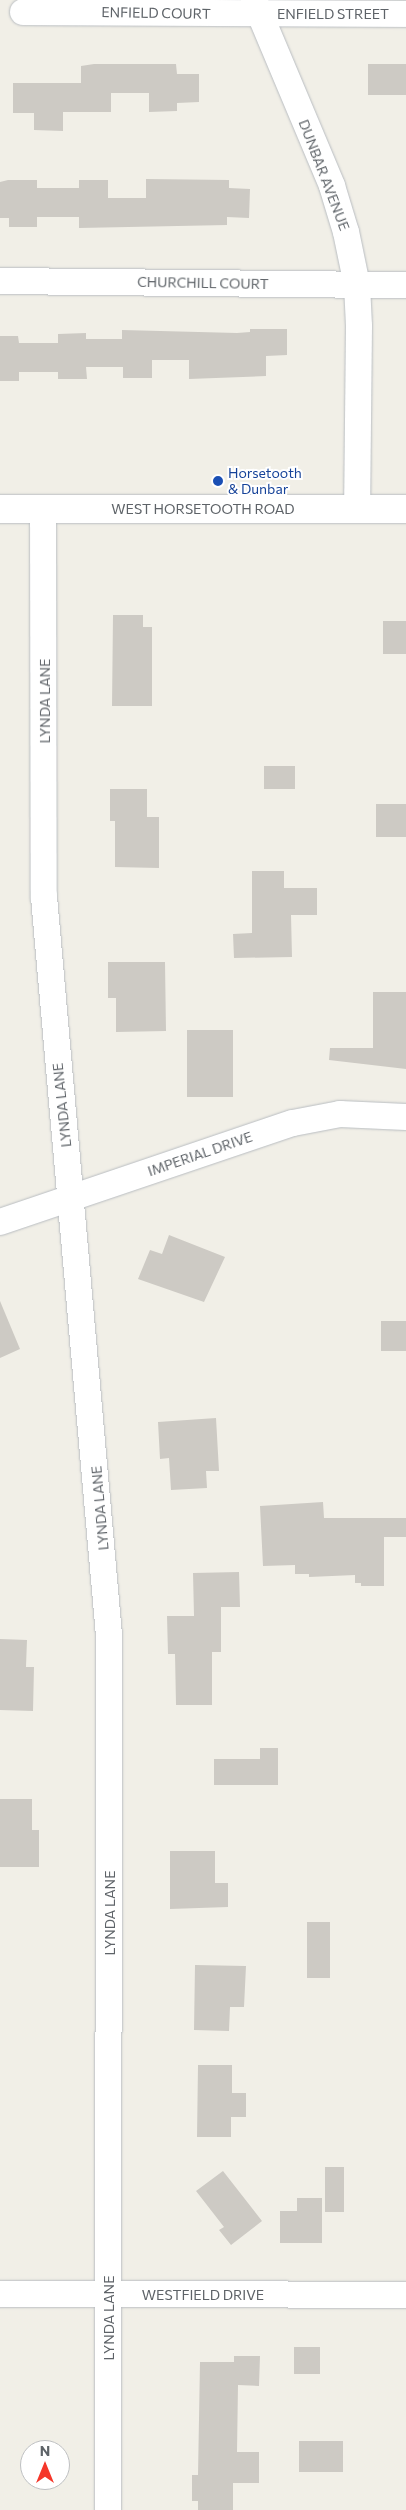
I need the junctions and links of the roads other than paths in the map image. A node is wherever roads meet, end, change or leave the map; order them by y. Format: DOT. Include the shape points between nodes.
graph roads {
  1 [pos="257,7"];
  2 [pos="23,12"];
  3 [pos="406,14"];
  4 [pos="0,281"];
  5 [pos="356,285"];
  6 [pos="406,285"];
  7 [pos="0,509"];
  8 [pos="43,509"];
  9 [pos="356,509"];
  10 [pos="406,509"];
  11 [pos="406,1117"];
  12 [pos="71,1197"];
  13 [pos="0,1222"];
  14 [pos="0,2294"];
  15 [pos="109,2294"];
  16 [pos="406,2296"];
  17 [pos="108,2510"];
  1 -- 2 [label="street, ENFIELD COURT"];
  1 -- 3 [label="street, ENFIELD STREET"];
  1 -- 5 [label="street, DUNBAR AVENUE" via="332,186 346,232"];
  4 -- 5 [label="street, CHURCHILL COURT"];
  5 -- 6 [label="street, CHURCHILL COURT"];
  5 -- 9 [label="street, DUNBAR AVENUE" via="359,326"];
  7 -- 8 [label="main road, WEST HORSETOOTH ROAD"];
  8 -- 9 [label="main road, WEST HORSETOOTH ROAD"];
  8 -- 12 [label="street, LYNDA LANE" via="44,896"];
  9 -- 10 [label="main road, WEST HORSETOOTH ROAD"];
  11 -- 12 [label="street, IMPERIAL DRIVE" via="378,1113 340,1114 293,1123"];
  12 -- 13 [label="street, IMPERIAL DRIVE"];
  12 -- 15 [label="street, LYNDA LANE" via="109,1635"];
  14 -- 15 [label="street, WESTFIELD DRIVE"];
  15 -- 16 [label="street, WESTFIELD DRIVE"];
  15 -- 17 [label="street, LYNDA LANE"];
}
